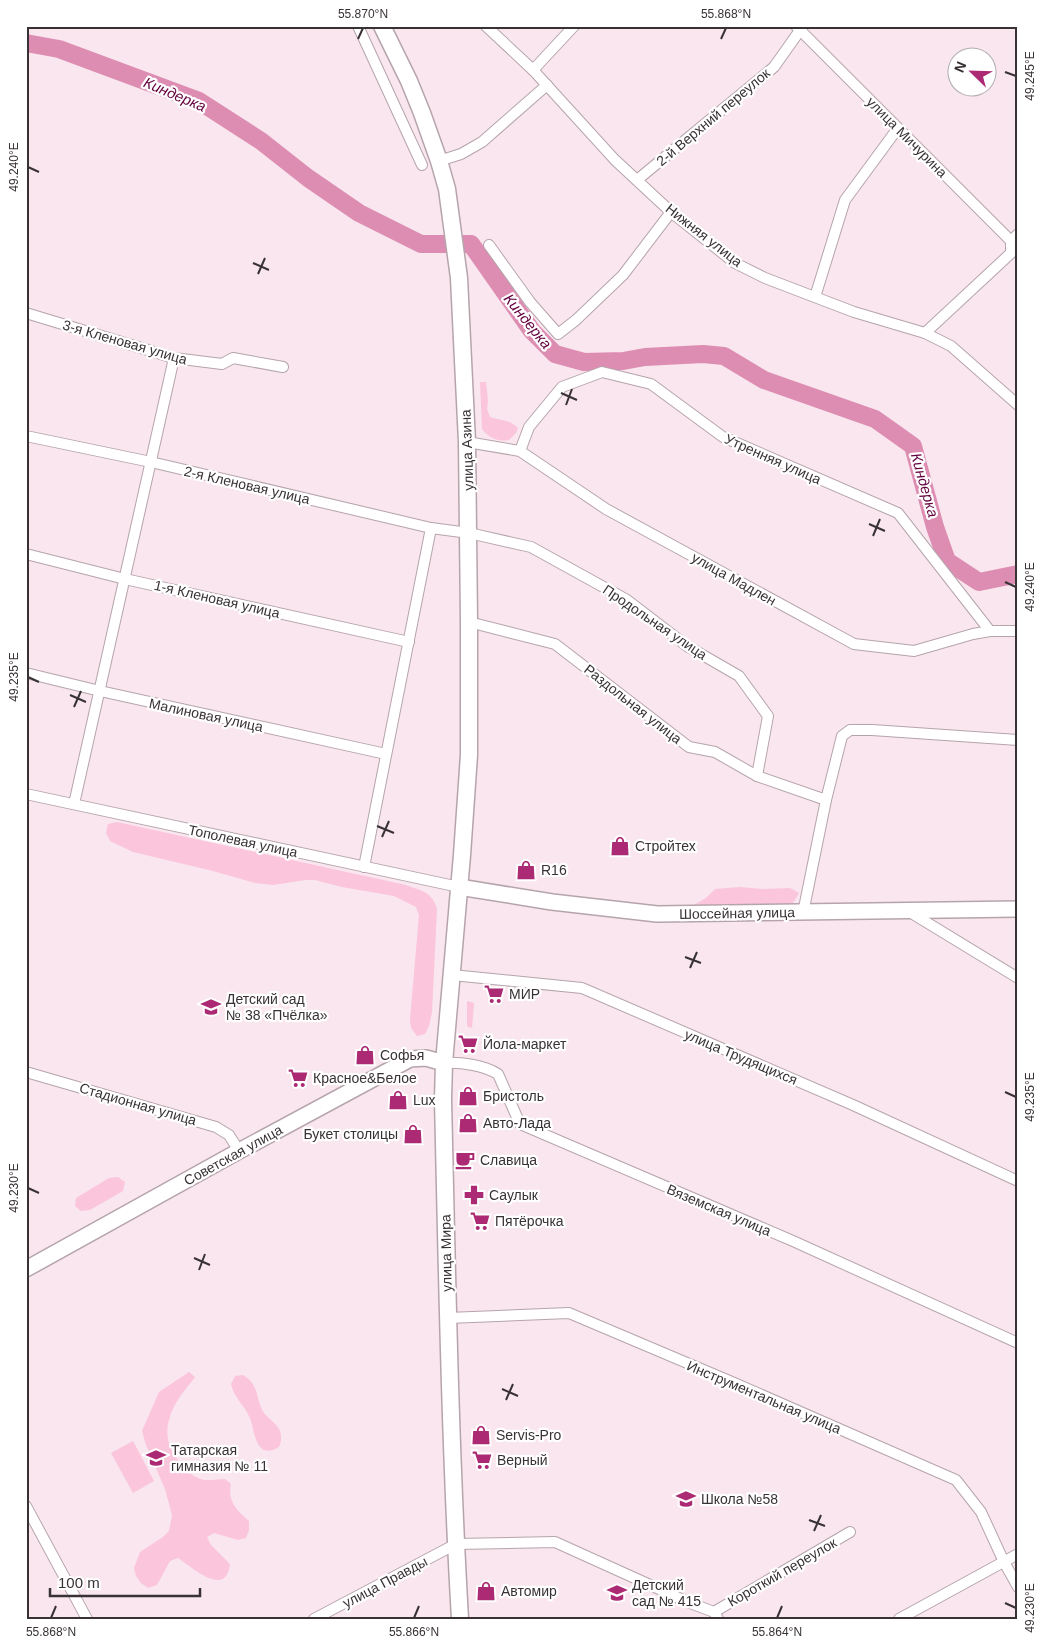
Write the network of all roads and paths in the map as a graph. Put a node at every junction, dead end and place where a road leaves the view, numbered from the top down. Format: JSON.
{"nodes":[{"id":1,"x":358,"y":26,"type":"edge"},
{"id":2,"x":382,"y":26,"type":"edge"},
{"id":3,"x":486,"y":26,"type":"edge"},
{"id":4,"x":574,"y":26,"type":"edge"},
{"id":5,"x":800,"y":27,"type":"edge"},
{"id":6,"x":533,"y":70,"type":"junction"},
{"id":7,"x":547,"y":85,"type":"junction"},
{"id":8,"x":898,"y":128,"type":"junction"},
{"id":9,"x":439,"y":161,"type":"junction"},
{"id":10,"x":422,"y":165,"type":"dead end"},
{"id":11,"x":637,"y":180,"type":"junction"},
{"id":12,"x":672,"y":212,"type":"junction"},
{"id":13,"x":1015,"y":241,"type":"edge"},
{"id":14,"x":489,"y":245,"type":"dead end"},
{"id":15,"x":815,"y":297,"type":"junction"},
{"id":16,"x":26,"y":313,"type":"edge"},
{"id":17,"x":925,"y":333,"type":"junction"},
{"id":18,"x":174,"y":358,"type":"junction"},
{"id":19,"x":283,"y":367,"type":"dead end"},
{"id":20,"x":1018,"y":405,"type":"edge"},
{"id":21,"x":26,"y":436,"type":"edge"},
{"id":22,"x":467,"y":442,"type":"junction"},
{"id":23,"x":520,"y":451,"type":"junction"},
{"id":24,"x":150,"y":462,"type":"junction"},
{"id":25,"x":431,"y":528,"type":"junction"},
{"id":26,"x":469,"y":533,"type":"junction"},
{"id":27,"x":26,"y":554,"type":"edge"},
{"id":28,"x":125,"y":579,"type":"junction"},
{"id":29,"x":470,"y":622,"type":"junction"},
{"id":30,"x":990,"y":630,"type":"junction"},
{"id":31,"x":1018,"y":631,"type":"edge"},
{"id":32,"x":409,"y":642,"type":"junction"},
{"id":33,"x":26,"y":673,"type":"edge"},
{"id":34,"x":100,"y":691,"type":"junction"},
{"id":35,"x":1018,"y":740,"type":"edge"},
{"id":36,"x":386,"y":754,"type":"junction"},
{"id":37,"x":757,"y":776,"type":"junction"},
{"id":38,"x":26,"y":794,"type":"edge"},
{"id":39,"x":826,"y":800,"type":"junction"},
{"id":40,"x":74,"y":804,"type":"junction"},
{"id":41,"x":364,"y":867,"type":"junction"},
{"id":42,"x":459,"y":887,"type":"junction"},
{"id":43,"x":1018,"y":909,"type":"edge"},
{"id":44,"x":908,"y":911,"type":"junction"},
{"id":45,"x":803,"y":912,"type":"junction"},
{"id":46,"x":452,"y":975,"type":"junction"},
{"id":47,"x":1018,"y":978,"type":"edge"},
{"id":48,"x":444,"y":1063,"type":"junction"},
{"id":49,"x":26,"y":1072,"type":"edge"},
{"id":50,"x":239,"y":1151,"type":"junction"},
{"id":51,"x":1018,"y":1181,"type":"edge"},
{"id":52,"x":26,"y":1269,"type":"edge"},
{"id":53,"x":448,"y":1318,"type":"junction"},
{"id":54,"x":1018,"y":1343,"type":"edge"},
{"id":55,"x":26,"y":1506,"type":"edge"},
{"id":56,"x":850,"y":1532,"type":"dead end"},
{"id":57,"x":456,"y":1544,"type":"junction"},
{"id":58,"x":1018,"y":1554,"type":"edge"},
{"id":59,"x":1004,"y":1562,"type":"junction"},
{"id":60,"x":1018,"y":1587,"type":"edge"},
{"id":61,"x":716,"y":1615,"type":"edge"},
{"id":62,"x":87,"y":1619,"type":"edge"},
{"id":63,"x":314,"y":1619,"type":"edge"},
{"id":64,"x":460,"y":1619,"type":"edge"},
{"id":65,"x":899,"y":1619,"type":"edge"}],
"edges":[{"from":1,"to":10,"type":"street"},
{"from":2,"to":9,"type":"main road","name":"улица Азина"},
{"from":3,"to":6,"type":"street","name":"Нижняя улица"},
{"from":4,"to":6,"type":"street"},
{"from":5,"to":8,"type":"street","name":"улица Мичурина"},
{"from":5,"to":11,"type":"street","name":"2-й Верхний переулок"},
{"from":6,"to":7,"type":"street","name":"Нижняя улица"},
{"from":7,"to":9,"type":"street"},
{"from":7,"to":11,"type":"street","name":"Нижняя улица"},
{"from":8,"to":13,"type":"street","name":"улица Мичурина"},
{"from":8,"to":15,"type":"street"},
{"from":9,"to":22,"type":"main road","name":"улица Азина"},
{"from":11,"to":12,"type":"street","name":"Нижняя улица"},
{"from":12,"to":14,"type":"street"},
{"from":12,"to":15,"type":"street","name":"Нижняя улица"},
{"from":13,"to":17,"type":"street"},
{"from":15,"to":17,"type":"street","name":"Нижняя улица"},
{"from":16,"to":18,"type":"street","name":"3-я Кленовая улица"},
{"from":17,"to":20,"type":"street","name":"Нижняя улица"},
{"from":18,"to":19,"type":"street","name":"3-я Кленовая улица"},
{"from":18,"to":24,"type":"street"},
{"from":21,"to":24,"type":"street","name":"2-я Кленовая улица"},
{"from":22,"to":23,"type":"street","name":"улица Мадлен"},
{"from":22,"to":26,"type":"main road","name":"улица Азина"},
{"from":23,"to":30,"type":"street","name":"улица Мадлен"},
{"from":23,"to":30,"type":"street","name":"Утренняя улица"},
{"from":24,"to":25,"type":"street","name":"2-я Кленовая улица"},
{"from":24,"to":28,"type":"street"},
{"from":25,"to":26,"type":"street","name":"2-я Кленовая улица"},
{"from":25,"to":32,"type":"street"},
{"from":26,"to":29,"type":"main road","name":"улица Азина"},
{"from":26,"to":37,"type":"street","name":"Продольная улица"},
{"from":27,"to":28,"type":"street","name":"1-я Кленовая улица"},
{"from":28,"to":32,"type":"street","name":"1-я Кленовая улица"},
{"from":28,"to":34,"type":"street"},
{"from":29,"to":37,"type":"street","name":"Раздольная улица"},
{"from":29,"to":42,"type":"main road","name":"улица Азина"},
{"from":30,"to":31,"type":"street","name":"улица Мадлен"},
{"from":32,"to":36,"type":"street"},
{"from":33,"to":34,"type":"street","name":"Малиновая улица"},
{"from":34,"to":36,"type":"street","name":"Малиновая улица"},
{"from":34,"to":40,"type":"street"},
{"from":35,"to":39,"type":"street"},
{"from":36,"to":41,"type":"street"},
{"from":37,"to":39,"type":"street","name":"Раздольная улица"},
{"from":38,"to":40,"type":"street","name":"Тополевая улица"},
{"from":39,"to":45,"type":"street"},
{"from":40,"to":41,"type":"street","name":"Тополевая улица"},
{"from":41,"to":42,"type":"street","name":"Тополевая улица"},
{"from":42,"to":45,"type":"street","name":"Шоссейная улица"},
{"from":42,"to":46,"type":"main road","name":"улица Мира"},
{"from":43,"to":44,"type":"street","name":"Шоссейная улица"},
{"from":44,"to":45,"type":"street","name":"Шоссейная улица"},
{"from":44,"to":47,"type":"street"},
{"from":46,"to":48,"type":"main road","name":"улица Мира"},
{"from":46,"to":51,"type":"street","name":"улица Трудящихся"},
{"from":48,"to":50,"type":"street","name":"Советская улица"},
{"from":48,"to":53,"type":"main road","name":"улица Мира"},
{"from":48,"to":54,"type":"street","name":"Вяземская улица"},
{"from":49,"to":50,"type":"street","name":"Стадионная улица"},
{"from":50,"to":52,"type":"street","name":"Советская улица"},
{"from":53,"to":57,"type":"main road","name":"улица Мира"},
{"from":53,"to":59,"type":"street","name":"Инструментальная улица"},
{"from":55,"to":62,"type":"street"},
{"from":56,"to":61,"type":"street","name":"Короткий переулок"},
{"from":57,"to":61,"type":"street"},
{"from":57,"to":63,"type":"street","name":"улица Правды"},
{"from":57,"to":64,"type":"main road","name":"улица Мира"},
{"from":58,"to":59,"type":"street"},
{"from":59,"to":60,"type":"street","name":"Инструментальная улица"},
{"from":59,"to":65,"type":"street"}]}
